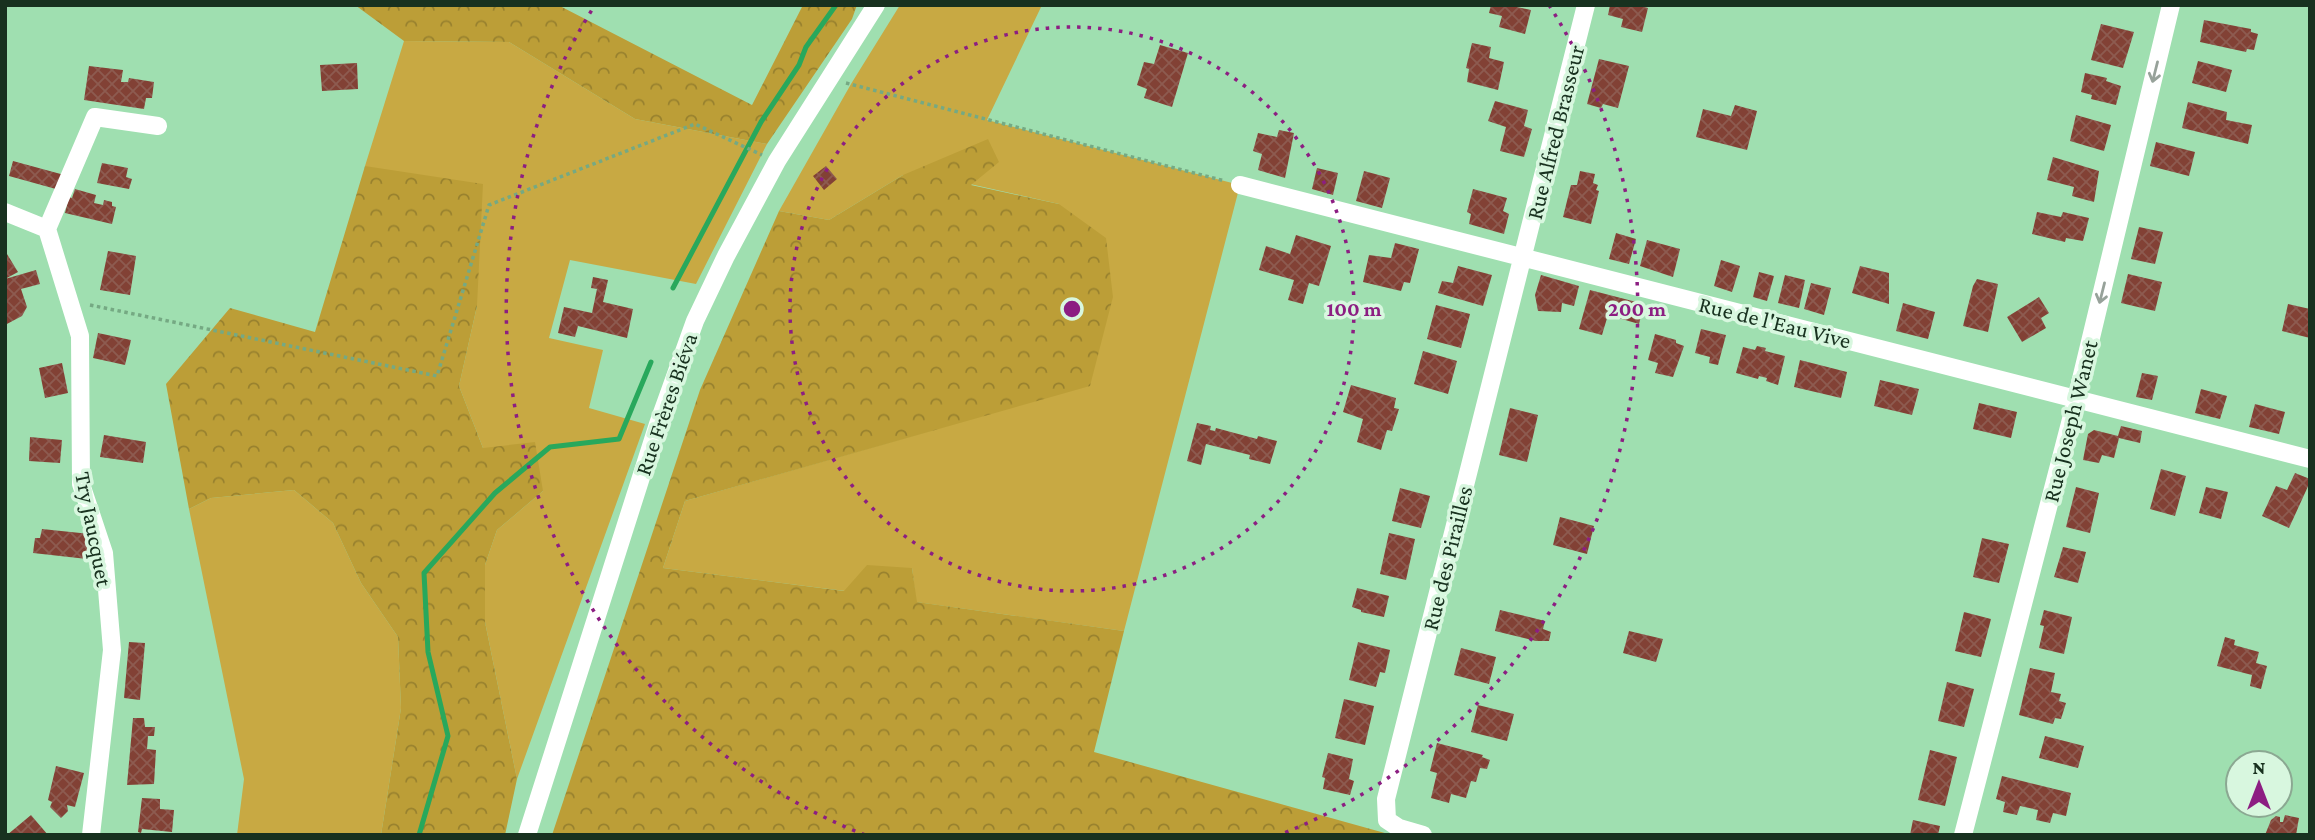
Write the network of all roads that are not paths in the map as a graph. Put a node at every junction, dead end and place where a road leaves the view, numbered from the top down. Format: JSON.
{"nodes":[{"id":1,"x":876,"y":5,"type":"edge"},
{"id":2,"x":1586,"y":5,"type":"edge"},
{"id":3,"x":2171,"y":5,"type":"edge"},
{"id":4,"x":158,"y":126,"type":"dead end"},
{"id":5,"x":1240,"y":185,"type":"road end"},
{"id":6,"x":5,"y":212,"type":"edge"},
{"id":7,"x":47,"y":229,"type":"junction"},
{"id":8,"x":1523,"y":258,"type":"junction"},
{"id":9,"x":2076,"y":400,"type":"junction"},
{"id":10,"x":2310,"y":460,"type":"edge"},
{"id":11,"x":91,"y":835,"type":"edge"},
{"id":12,"x":527,"y":835,"type":"edge"},
{"id":13,"x":1423,"y":835,"type":"edge"},
{"id":14,"x":1963,"y":835,"type":"edge"}],
"edges":[{"from":1,"to":12,"type":"street","name":"Rue Frères Biéva"},
{"from":2,"to":8,"type":"street","name":"Rue Alfred Brasseur"},
{"from":3,"to":9,"type":"street","name":"Rue Joseph Wanet","one_way":true},
{"from":4,"to":7,"type":"street"},
{"from":5,"to":8,"type":"street","name":"Rue de l'Eau Vive"},
{"from":6,"to":7,"type":"street"},
{"from":7,"to":11,"type":"street","name":"Try Jaucquet"},
{"from":8,"to":9,"type":"street","name":"Rue de l'Eau Vive"},
{"from":8,"to":13,"type":"street","name":"Rue des Pirailles"},
{"from":9,"to":10,"type":"street","name":"Rue de l'Eau Vive"},
{"from":9,"to":14,"type":"street","name":"Rue Joseph Wanet"}]}
